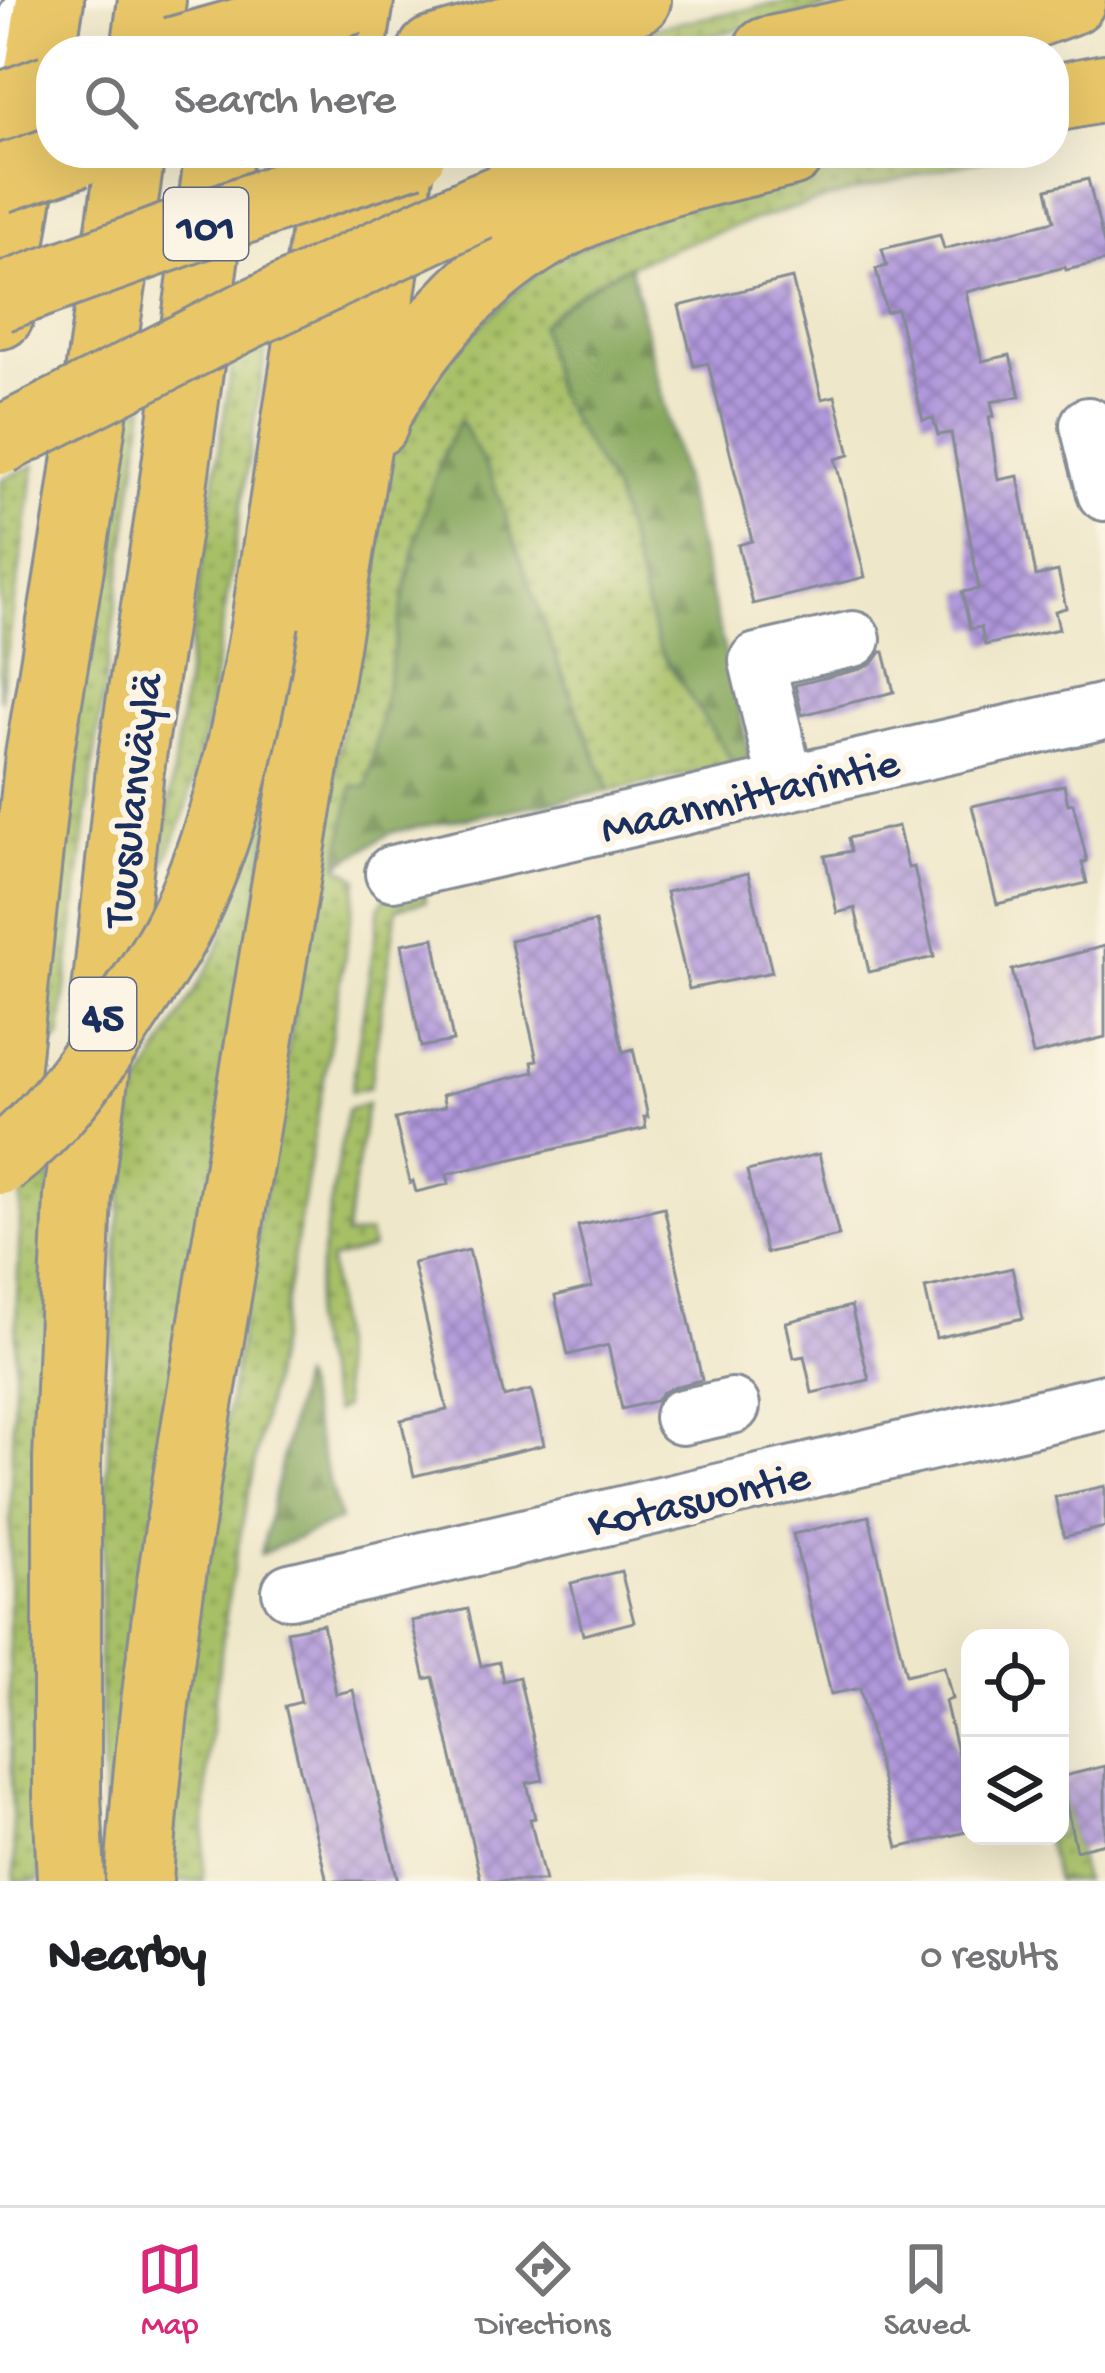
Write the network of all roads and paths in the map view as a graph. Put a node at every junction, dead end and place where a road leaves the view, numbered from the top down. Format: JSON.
{"nodes":[{"id":1,"x":35,"y":0,"type":"edge"},
{"id":2,"x":50,"y":0,"type":"edge"},
{"id":3,"x":152,"y":0,"type":"edge"},
{"id":4,"x":240,"y":0,"type":"edge"},
{"id":5,"x":357,"y":0,"type":"edge"},
{"id":6,"x":424,"y":0,"type":"edge"},
{"id":7,"x":637,"y":0,"type":"edge"},
{"id":8,"x":1000,"y":0,"type":"edge"},
{"id":9,"x":1072,"y":0,"type":"edge"},
{"id":10,"x":44,"y":36,"type":"edge"},
{"id":11,"x":147,"y":36,"type":"edge"},
{"id":12,"x":226,"y":36,"type":"edge"},
{"id":13,"x":235,"y":36,"type":"edge"},
{"id":14,"x":353,"y":36,"type":"edge"},
{"id":15,"x":418,"y":36,"type":"edge"},
{"id":16,"x":485,"y":36,"type":"edge"},
{"id":17,"x":836,"y":36,"type":"edge"},
{"id":18,"x":973,"y":36,"type":"edge"},
{"id":19,"x":0,"y":69,"type":"edge"},
{"id":20,"x":36,"y":88,"type":"edge"},
{"id":21,"x":1105,"y":88,"type":"edge"},
{"id":22,"x":36,"y":93,"type":"edge"},
{"id":23,"x":1069,"y":95,"type":"edge"},
{"id":24,"x":0,"y":106,"type":"edge"},
{"id":25,"x":36,"y":166,"type":"edge"},
{"id":26,"x":128,"y":168,"type":"edge"},
{"id":27,"x":217,"y":168,"type":"edge"},
{"id":28,"x":335,"y":168,"type":"edge"},
{"id":29,"x":367,"y":168,"type":"edge"},
{"id":30,"x":400,"y":168,"type":"edge"},
{"id":31,"x":575,"y":168,"type":"edge"},
{"id":32,"x":730,"y":168,"type":"edge"},
{"id":33,"x":0,"y":178,"type":"edge"},
{"id":34,"x":0,"y":298,"type":"edge"},
{"id":35,"x":0,"y":315,"type":"edge"},
{"id":36,"x":1088,"y":425,"type":"dead end"},
{"id":37,"x":0,"y":441,"type":"edge"},
{"id":38,"x":1105,"y":493,"type":"edge"},
{"id":39,"x":853,"y":639,"type":"dead end"},
{"id":40,"x":327,"y":643,"type":"junction"},
{"id":41,"x":1105,"y":711,"type":"edge"},
{"id":42,"x":786,"y":784,"type":"junction"},
{"id":43,"x":394,"y":873,"type":"dead end"},
{"id":44,"x":0,"y":1120,"type":"edge"},
{"id":45,"x":0,"y":1161,"type":"edge"},
{"id":46,"x":1105,"y":1402,"type":"edge"},
{"id":47,"x":290,"y":1591,"type":"dead end"},
{"id":48,"x":71,"y":1881,"type":"edge"},
{"id":49,"x":139,"y":1881,"type":"edge"}],
"edges":[{"from":1,"to":19,"type":"street"},
{"from":2,"to":10,"type":"highway"},
{"from":3,"to":11,"type":"highway"},
{"from":4,"to":13,"type":"highway"},
{"from":5,"to":12,"type":"highway","bridge":true},
{"from":5,"to":14,"type":"highway"},
{"from":6,"to":15,"type":"highway"},
{"from":7,"to":16,"type":"highway"},
{"from":8,"to":17,"type":"highway"},
{"from":9,"to":18,"type":"highway"},
{"from":20,"to":35,"type":"highway"},
{"from":21,"to":23,"type":"highway"},
{"from":22,"to":24,"type":"highway","bridge":true},
{"from":25,"to":33,"type":"highway","bridge":true},
{"from":26,"to":44,"type":"highway","name":"Tuusulanväylä","number":"45"},
{"from":27,"to":48,"type":"highway","name":"Tuusulanväylä","number":"45"},
{"from":28,"to":45,"type":"highway","bridge":true},
{"from":29,"to":34,"type":"highway","number":"101","bridge":true},
{"from":30,"to":40,"type":"highway"},
{"from":31,"to":37,"type":"highway","bridge":true},
{"from":32,"to":40,"type":"highway"},
{"from":36,"to":38,"type":"street"},
{"from":39,"to":42,"type":"street"},
{"from":40,"to":49,"type":"highway"},
{"from":41,"to":42,"type":"street","name":"Maanmittarintie"},
{"from":42,"to":43,"type":"street","name":"Maanmittarintie"},
{"from":46,"to":47,"type":"street","name":"Kotasuontie"}]}
